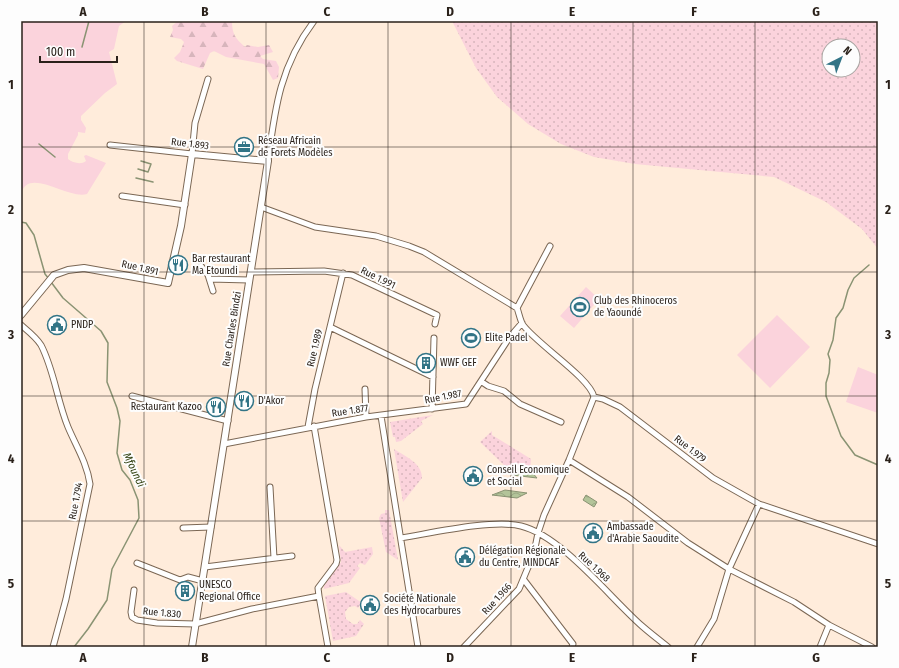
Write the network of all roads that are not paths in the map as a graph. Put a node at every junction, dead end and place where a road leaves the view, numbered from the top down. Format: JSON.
{"nodes":[{"id":1,"x":314,"y":21,"type":"edge"},
{"id":2,"x":208,"y":79,"type":"dead end"},
{"id":3,"x":110,"y":145,"type":"dead end"},
{"id":4,"x":192,"y":154,"type":"junction"},
{"id":5,"x":268,"y":161,"type":"junction"},
{"id":6,"x":122,"y":196,"type":"dead end"},
{"id":7,"x":185,"y":205,"type":"junction"},
{"id":8,"x":261,"y":207,"type":"junction"},
{"id":9,"x":550,"y":246,"type":"dead end"},
{"id":10,"x":201,"y":266,"type":"dead end"},
{"id":11,"x":251,"y":272,"type":"junction"},
{"id":12,"x":343,"y":273,"type":"junction"},
{"id":13,"x":210,"y":279,"type":"junction"},
{"id":14,"x":249,"y":280,"type":"junction"},
{"id":15,"x":213,"y":291,"type":"dead end"},
{"id":16,"x":517,"y":308,"type":"junction"},
{"id":17,"x":21,"y":315,"type":"edge"},
{"id":18,"x":522,"y":323,"type":"junction"},
{"id":19,"x":435,"y":324,"type":"dead end"},
{"id":20,"x":21,"y":325,"type":"edge"},
{"id":21,"x":330,"y":326,"type":"junction"},
{"id":22,"x":434,"y":338,"type":"dead end"},
{"id":23,"x":433,"y":377,"type":"junction"},
{"id":24,"x":482,"y":382,"type":"junction"},
{"id":25,"x":365,"y":389,"type":"dead end"},
{"id":26,"x":132,"y":396,"type":"dead end"},
{"id":27,"x":594,"y":397,"type":"junction"},
{"id":28,"x":432,"y":409,"type":"junction"},
{"id":29,"x":381,"y":416,"type":"junction"},
{"id":30,"x":366,"y":417,"type":"junction"},
{"id":31,"x":228,"y":421,"type":"junction"},
{"id":32,"x":561,"y":422,"type":"dead end"},
{"id":33,"x":311,"y":427,"type":"junction"},
{"id":34,"x":224,"y":444,"type":"junction"},
{"id":35,"x":569,"y":460,"type":"junction"},
{"id":36,"x":270,"y":487,"type":"dead end"},
{"id":37,"x":759,"y":504,"type":"junction"},
{"id":38,"x":211,"y":527,"type":"junction"},
{"id":39,"x":183,"y":528,"type":"dead end"},
{"id":40,"x":538,"y":533,"type":"junction"},
{"id":41,"x":401,"y":538,"type":"junction"},
{"id":42,"x":878,"y":544,"type":"edge"},
{"id":43,"x":292,"y":556,"type":"dead end"},
{"id":44,"x":274,"y":558,"type":"junction"},
{"id":45,"x":137,"y":563,"type":"dead end"},
{"id":46,"x":205,"y":567,"type":"junction"},
{"id":47,"x":729,"y":570,"type":"junction"},
{"id":48,"x":524,"y":580,"type":"junction"},
{"id":49,"x":203,"y":581,"type":"junction"},
{"id":50,"x":134,"y":590,"type":"dead end"},
{"id":51,"x":319,"y":596,"type":"junction"},
{"id":52,"x":195,"y":624,"type":"junction"},
{"id":53,"x":829,"y":625,"type":"junction"},
{"id":54,"x":53,"y":647,"type":"edge"},
{"id":55,"x":192,"y":647,"type":"edge"},
{"id":56,"x":328,"y":647,"type":"edge"},
{"id":57,"x":418,"y":647,"type":"edge"},
{"id":58,"x":464,"y":647,"type":"edge"},
{"id":59,"x":572,"y":647,"type":"edge"},
{"id":60,"x":668,"y":647,"type":"edge"},
{"id":61,"x":697,"y":647,"type":"edge"},
{"id":62,"x":820,"y":647,"type":"edge"},
{"id":63,"x":872,"y":647,"type":"edge"}],
"edges":[{"from":1,"to":5,"type":"street","name":"Rue Charles Bindzi"},
{"from":2,"to":4,"type":"street"},
{"from":3,"to":4,"type":"street","name":"Rue 1.893"},
{"from":4,"to":5,"type":"street","name":"Rue 1.893"},
{"from":4,"to":7,"type":"street","name":"Rue 1.891"},
{"from":5,"to":8,"type":"street","name":"Rue Charles Bindzi"},
{"from":6,"to":7,"type":"street"},
{"from":7,"to":17,"type":"street","name":"Rue 1.891"},
{"from":8,"to":11,"type":"street","name":"Rue Charles Bindzi"},
{"from":8,"to":16,"type":"street"},
{"from":9,"to":16,"type":"street"},
{"from":10,"to":13,"type":"street"},
{"from":11,"to":12,"type":"street","name":"Rue 1.991"},
{"from":11,"to":14,"type":"street","name":"Rue Charles Bindzi"},
{"from":12,"to":19,"type":"street","name":"Rue 1.991"},
{"from":12,"to":21,"type":"street","name":"Rue 1.989"},
{"from":13,"to":14,"type":"street"},
{"from":13,"to":15,"type":"street"},
{"from":14,"to":31,"type":"street","name":"Rue Charles Bindzi"},
{"from":16,"to":18,"type":"street"},
{"from":18,"to":24,"type":"street","name":"Rue 1.987"},
{"from":18,"to":27,"type":"street"},
{"from":20,"to":54,"type":"street","name":"Rue 1.794"},
{"from":21,"to":23,"type":"street"},
{"from":21,"to":33,"type":"street","name":"Rue 1.989"},
{"from":22,"to":23,"type":"street"},
{"from":23,"to":28,"type":"street"},
{"from":24,"to":28,"type":"street","name":"Rue 1.987"},
{"from":24,"to":32,"type":"street"},
{"from":25,"to":30,"type":"street"},
{"from":26,"to":31,"type":"street"},
{"from":27,"to":35,"type":"street","name":"Rue 1.966"},
{"from":27,"to":37,"type":"street","name":"Rue 1.979"},
{"from":28,"to":29,"type":"street","name":"Rue 1.987"},
{"from":29,"to":30,"type":"street","name":"Rue 1.877"},
{"from":29,"to":41,"type":"street","name":"Rue 1.877"},
{"from":30,"to":33,"type":"street","name":"Rue 1.877"},
{"from":31,"to":34,"type":"street","name":"Rue Charles Bindzi"},
{"from":33,"to":34,"type":"street"},
{"from":33,"to":51,"type":"street"},
{"from":34,"to":38,"type":"street","name":"Rue Charles Bindzi"},
{"from":35,"to":40,"type":"street","name":"Rue 1.966"},
{"from":35,"to":47,"type":"street"},
{"from":36,"to":44,"type":"street"},
{"from":37,"to":42,"type":"street","name":"Rue 1.979"},
{"from":37,"to":47,"type":"street"},
{"from":38,"to":39,"type":"street"},
{"from":38,"to":46,"type":"street","name":"Rue Charles Bindzi"},
{"from":40,"to":41,"type":"street","name":"Rue 1.968"},
{"from":40,"to":48,"type":"street","name":"Rue 1.966"},
{"from":40,"to":60,"type":"street","name":"Rue 1.968"},
{"from":41,"to":57,"type":"street","name":"Rue 1.877"},
{"from":43,"to":44,"type":"street"},
{"from":44,"to":46,"type":"street"},
{"from":45,"to":49,"type":"street"},
{"from":46,"to":49,"type":"street","name":"Rue Charles Bindzi"},
{"from":47,"to":53,"type":"street"},
{"from":47,"to":61,"type":"street"},
{"from":48,"to":58,"type":"street","name":"Rue 1.966"},
{"from":48,"to":59,"type":"street"},
{"from":49,"to":52,"type":"street","name":"Rue Charles Bindzi"},
{"from":50,"to":52,"type":"street","name":"Rue 1.830"},
{"from":51,"to":52,"type":"street"},
{"from":51,"to":56,"type":"street"},
{"from":52,"to":55,"type":"street","name":"Rue Charles Bindzi"},
{"from":53,"to":62,"type":"street"},
{"from":53,"to":63,"type":"street"}]}
